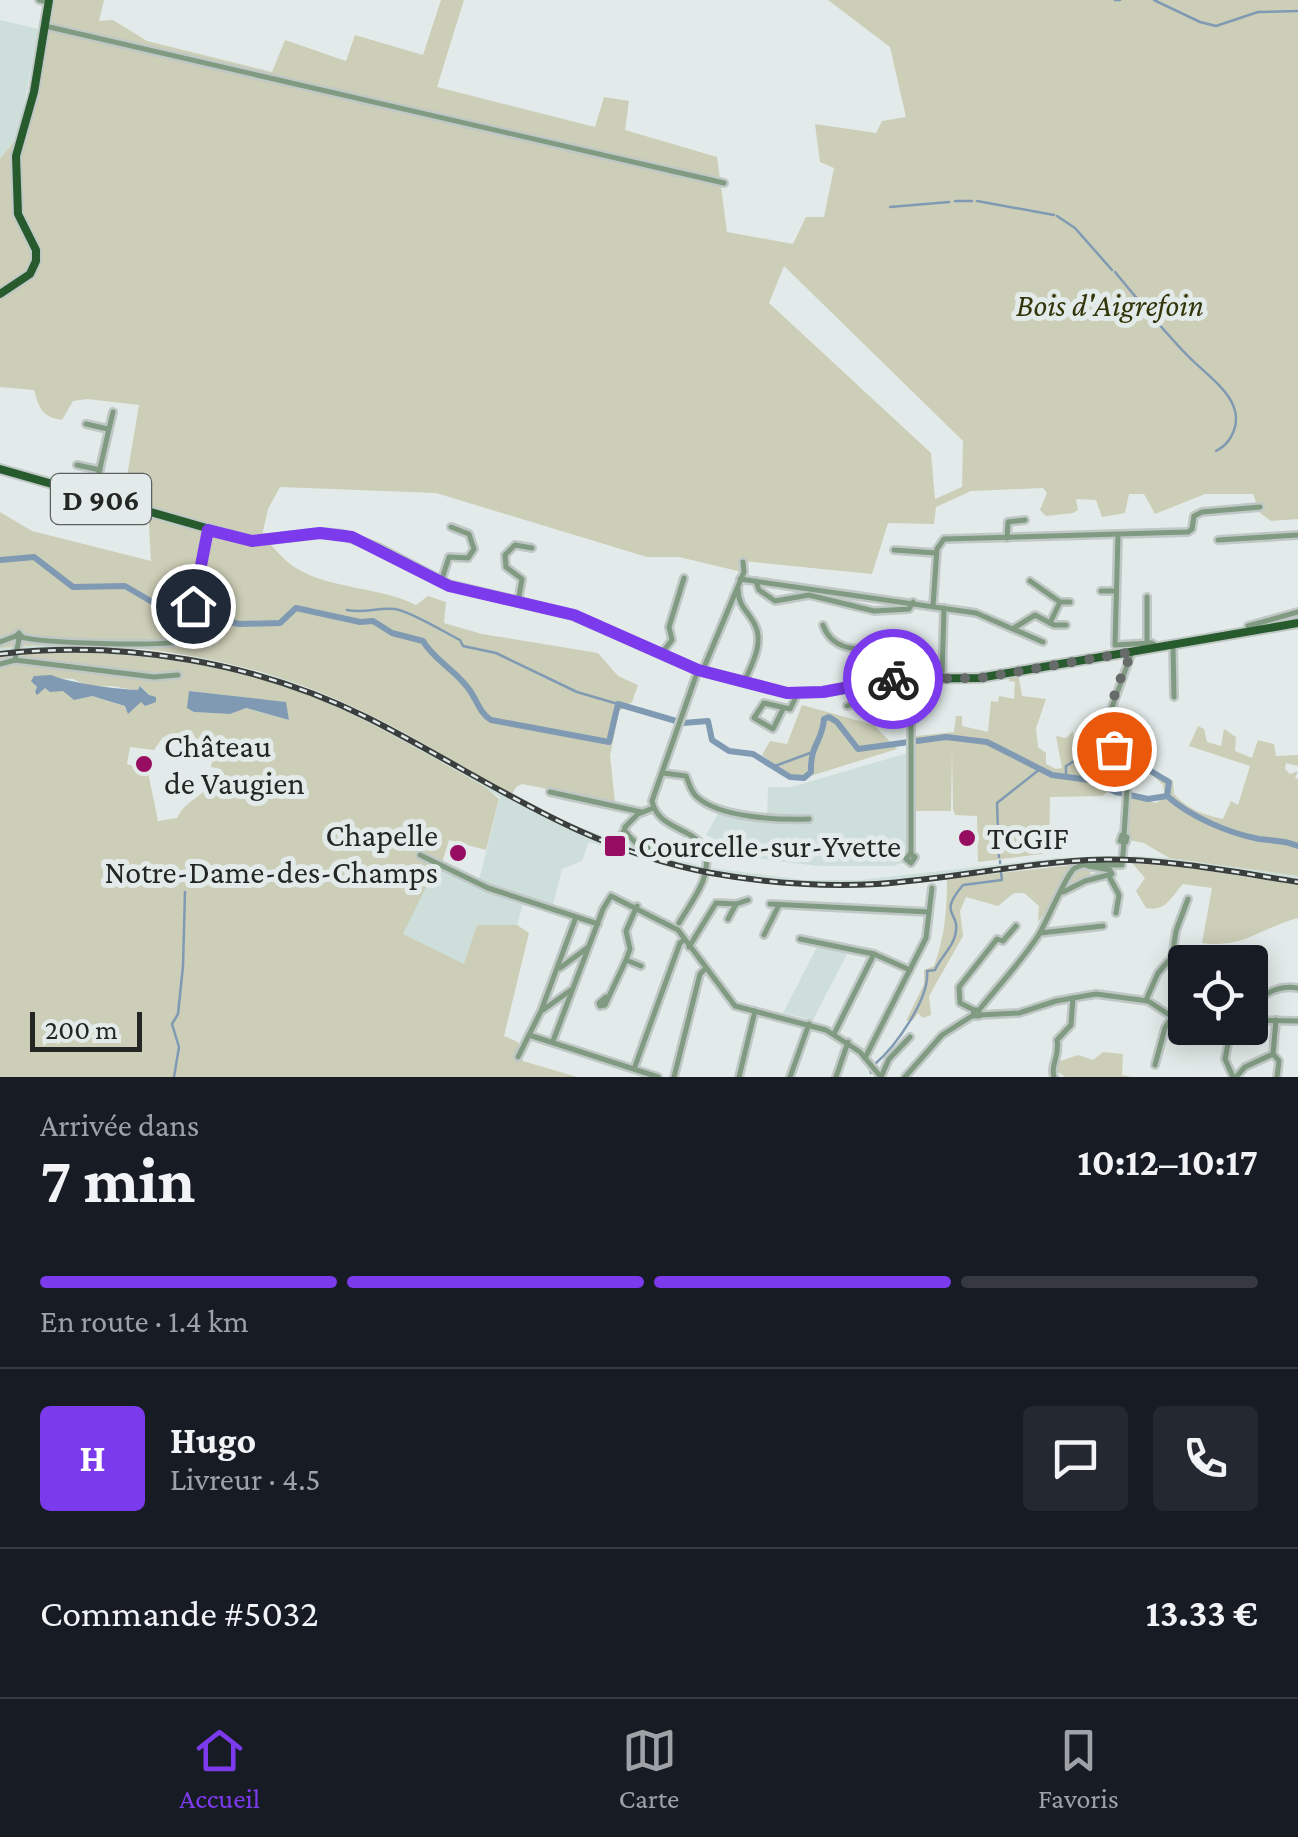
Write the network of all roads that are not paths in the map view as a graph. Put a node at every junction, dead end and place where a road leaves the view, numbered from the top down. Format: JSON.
{"nodes":[{"id":1,"x":44,"y":0,"type":"edge"},
{"id":2,"x":44,"y":26,"type":"junction"},
{"id":3,"x":724,"y":183,"type":"dead end"},
{"id":4,"x":0,"y":294,"type":"edge"},
{"id":5,"x":112,"y":412,"type":"dead end"},
{"id":6,"x":86,"y":424,"type":"dead end"},
{"id":7,"x":108,"y":429,"type":"junction"},
{"id":8,"x":77,"y":465,"type":"dead end"},
{"id":9,"x":0,"y":468,"type":"edge"},
{"id":10,"x":100,"y":470,"type":"junction"},
{"id":11,"x":94,"y":497,"type":"junction"},
{"id":12,"x":1260,"y":507,"type":"dead end"},
{"id":13,"x":1025,"y":520,"type":"dead end"},
{"id":14,"x":451,"y":527,"type":"dead end"},
{"id":15,"x":208,"y":530,"type":"junction"},
{"id":16,"x":1118,"y":535,"type":"junction"},
{"id":17,"x":1298,"y":536,"type":"edge"},
{"id":18,"x":1007,"y":538,"type":"junction"},
{"id":19,"x":1218,"y":540,"type":"dead end"},
{"id":20,"x":532,"y":548,"type":"dead end"},
{"id":21,"x":894,"y":550,"type":"dead end"},
{"id":22,"x":936,"y":553,"type":"junction"},
{"id":23,"x":743,"y":562,"type":"dead end"},
{"id":24,"x":684,"y":578,"type":"dead end"},
{"id":25,"x":741,"y":580,"type":"junction"},
{"id":26,"x":756,"y":581,"type":"junction"},
{"id":27,"x":441,"y":582,"type":"junction"},
{"id":28,"x":1030,"y":582,"type":"dead end"},
{"id":29,"x":1101,"y":591,"type":"dead end"},
{"id":30,"x":1116,"y":591,"type":"junction"},
{"id":31,"x":1148,"y":597,"type":"dead end"},
{"id":32,"x":518,"y":602,"type":"junction"},
{"id":33,"x":913,"y":602,"type":"junction"},
{"id":34,"x":1060,"y":602,"type":"junction"},
{"id":35,"x":1070,"y":602,"type":"dead end"},
{"id":36,"x":933,"y":606,"type":"junction"},
{"id":37,"x":944,"y":608,"type":"junction"},
{"id":38,"x":1298,"y":612,"type":"edge"},
{"id":39,"x":1050,"y":623,"type":"junction"},
{"id":40,"x":823,"y":624,"type":"dead end"},
{"id":41,"x":1298,"y":624,"type":"edge"},
{"id":42,"x":1066,"y":625,"type":"dead end"},
{"id":43,"x":1014,"y":628,"type":"junction"},
{"id":44,"x":1252,"y":629,"type":"junction"},
{"id":45,"x":19,"y":637,"type":"junction"},
{"id":46,"x":0,"y":642,"type":"edge"},
{"id":47,"x":1043,"y":642,"type":"dead end"},
{"id":48,"x":1147,"y":643,"type":"junction"},
{"id":49,"x":1173,"y":645,"type":"junction"},
{"id":50,"x":1159,"y":648,"type":"junction"},
{"id":51,"x":1132,"y":652,"type":"junction"},
{"id":52,"x":661,"y":654,"type":"junction"},
{"id":53,"x":16,"y":660,"type":"junction"},
{"id":54,"x":0,"y":664,"type":"edge"},
{"id":55,"x":864,"y":670,"type":"dead end"},
{"id":56,"x":700,"y":671,"type":"junction"},
{"id":57,"x":178,"y":675,"type":"dead end"},
{"id":58,"x":745,"y":680,"type":"junction"},
{"id":59,"x":911,"y":680,"type":"junction"},
{"id":60,"x":942,"y":680,"type":"junction"},
{"id":61,"x":798,"y":693,"type":"junction"},
{"id":62,"x":1174,"y":697,"type":"dead end"},
{"id":63,"x":847,"y":706,"type":"dead end"},
{"id":64,"x":783,"y":709,"type":"junction"},
{"id":65,"x":911,"y":709,"type":"junction"},
{"id":66,"x":902,"y":710,"type":"junction"},
{"id":67,"x":911,"y":720,"type":"junction"},
{"id":68,"x":663,"y":773,"type":"junction"},
{"id":69,"x":550,"y":792,"type":"dead end"},
{"id":70,"x":654,"y":808,"type":"junction"},
{"id":71,"x":641,"y":812,"type":"junction"},
{"id":72,"x":808,"y":819,"type":"dead end"},
{"id":73,"x":911,"y":854,"type":"dead end"},
{"id":74,"x":420,"y":855,"type":"dead end"},
{"id":75,"x":670,"y":855,"type":"dead end"},
{"id":76,"x":1088,"y":866,"type":"junction"},
{"id":77,"x":1110,"y":877,"type":"junction"},
{"id":78,"x":932,"y":888,"type":"dead end"},
{"id":79,"x":1064,"y":892,"type":"junction"},
{"id":80,"x":1188,"y":898,"type":"dead end"},
{"id":81,"x":748,"y":900,"type":"dead end"},
{"id":82,"x":736,"y":904,"type":"junction"},
{"id":83,"x":770,"y":904,"type":"dead end"},
{"id":84,"x":779,"y":904,"type":"junction"},
{"id":85,"x":636,"y":906,"type":"junction"},
{"id":86,"x":929,"y":912,"type":"junction"},
{"id":87,"x":1116,"y":913,"type":"dead end"},
{"id":88,"x":576,"y":917,"type":"junction"},
{"id":89,"x":728,"y":919,"type":"dead end"},
{"id":90,"x":598,"y":924,"type":"junction"},
{"id":91,"x":1016,"y":926,"type":"dead end"},
{"id":92,"x":1103,"y":926,"type":"dead end"},
{"id":93,"x":676,"y":927,"type":"junction"},
{"id":94,"x":1040,"y":933,"type":"junction"},
{"id":95,"x":764,"y":935,"type":"dead end"},
{"id":96,"x":800,"y":939,"type":"dead end"},
{"id":97,"x":687,"y":944,"type":"junction"},
{"id":98,"x":590,"y":945,"type":"junction"},
{"id":99,"x":1175,"y":945,"type":"edge"},
{"id":100,"x":874,"y":954,"type":"junction"},
{"id":101,"x":626,"y":960,"type":"junction"},
{"id":102,"x":1168,"y":962,"type":"edge"},
{"id":103,"x":641,"y":966,"type":"dead end"},
{"id":104,"x":705,"y":968,"type":"junction"},
{"id":105,"x":557,"y":970,"type":"junction"},
{"id":106,"x":910,"y":970,"type":"junction"},
{"id":107,"x":574,"y":988,"type":"junction"},
{"id":108,"x":1298,"y":988,"type":"edge"},
{"id":109,"x":1268,"y":994,"type":"edge"},
{"id":110,"x":606,"y":997,"type":"dead end"},
{"id":111,"x":1073,"y":997,"type":"junction"},
{"id":112,"x":1146,"y":1000,"type":"junction"},
{"id":113,"x":541,"y":1011,"type":"junction"},
{"id":114,"x":754,"y":1012,"type":"junction"},
{"id":115,"x":977,"y":1013,"type":"junction"},
{"id":116,"x":1168,"y":1014,"type":"edge"},
{"id":117,"x":1268,"y":1020,"type":"edge"},
{"id":118,"x":1276,"y":1020,"type":"junction"},
{"id":119,"x":1298,"y":1021,"type":"edge"},
{"id":120,"x":1168,"y":1023,"type":"edge"},
{"id":121,"x":809,"y":1024,"type":"junction"},
{"id":122,"x":834,"y":1034,"type":"junction"},
{"id":123,"x":529,"y":1035,"type":"junction"},
{"id":124,"x":910,"y":1037,"type":"dead end"},
{"id":125,"x":553,"y":1041,"type":"junction"},
{"id":126,"x":848,"y":1042,"type":"junction"},
{"id":127,"x":1227,"y":1045,"type":"edge"},
{"id":128,"x":1272,"y":1054,"type":"junction"},
{"id":129,"x":518,"y":1057,"type":"dead end"},
{"id":130,"x":866,"y":1058,"type":"junction"},
{"id":131,"x":1156,"y":1064,"type":"dead end"},
{"id":132,"x":634,"y":1069,"type":"junction"},
{"id":133,"x":658,"y":1077,"type":"edge"},
{"id":134,"x":674,"y":1077,"type":"edge"},
{"id":135,"x":739,"y":1077,"type":"edge"},
{"id":136,"x":790,"y":1077,"type":"edge"},
{"id":137,"x":836,"y":1077,"type":"edge"},
{"id":138,"x":881,"y":1077,"type":"edge"},
{"id":139,"x":905,"y":1077,"type":"edge"},
{"id":140,"x":1054,"y":1077,"type":"edge"},
{"id":141,"x":1235,"y":1077,"type":"edge"},
{"id":142,"x":1277,"y":1077,"type":"edge"}],
"edges":[{"from":1,"to":2,"type":"main road"},
{"from":2,"to":3,"type":"street"},
{"from":2,"to":4,"type":"main road"},
{"from":5,"to":7,"type":"street"},
{"from":6,"to":7,"type":"street"},
{"from":7,"to":10,"type":"street"},
{"from":8,"to":10,"type":"street"},
{"from":9,"to":11,"type":"main road","number":"D 906"},
{"from":10,"to":11,"type":"street"},
{"from":11,"to":15,"type":"main road","number":"D 906"},
{"from":12,"to":16,"type":"street"},
{"from":13,"to":18,"type":"street"},
{"from":14,"to":27,"type":"street"},
{"from":15,"to":27,"type":"main road","number":"D 906"},
{"from":15,"to":45,"type":"street"},
{"from":16,"to":18,"type":"street"},
{"from":16,"to":30,"type":"street"},
{"from":17,"to":19,"type":"street"},
{"from":18,"to":22,"type":"street"},
{"from":20,"to":32,"type":"street"},
{"from":21,"to":22,"type":"street"},
{"from":22,"to":36,"type":"street"},
{"from":23,"to":25,"type":"street"},
{"from":24,"to":52,"type":"street"},
{"from":25,"to":26,"type":"street"},
{"from":25,"to":56,"type":"street"},
{"from":25,"to":58,"type":"street"},
{"from":26,"to":33,"type":"street"},
{"from":26,"to":33,"type":"street"},
{"from":27,"to":32,"type":"main road","number":"D 906"},
{"from":28,"to":34,"type":"street"},
{"from":29,"to":30,"type":"street"},
{"from":30,"to":48,"type":"street"},
{"from":31,"to":48,"type":"street"},
{"from":32,"to":52,"type":"main road","number":"D 906"},
{"from":33,"to":36,"type":"street"},
{"from":34,"to":35,"type":"street"},
{"from":34,"to":39,"type":"street"},
{"from":36,"to":37,"type":"street"},
{"from":37,"to":43,"type":"street"},
{"from":37,"to":60,"type":"street"},
{"from":38,"to":44,"type":"street"},
{"from":39,"to":42,"type":"street"},
{"from":39,"to":43,"type":"street"},
{"from":40,"to":55,"type":"street"},
{"from":41,"to":44,"type":"main road"},
{"from":43,"to":47,"type":"street"},
{"from":44,"to":49,"type":"main road"},
{"from":45,"to":46,"type":"street"},
{"from":45,"to":53,"type":"street"},
{"from":48,"to":50,"type":"street"},
{"from":49,"to":50,"type":"main road"},
{"from":49,"to":62,"type":"street"},
{"from":50,"to":51,"type":"main road"},
{"from":51,"to":60,"type":"main road"},
{"from":51,"to":76,"type":"street"},
{"from":52,"to":56,"type":"main road","number":"D 906"},
{"from":53,"to":54,"type":"street"},
{"from":53,"to":57,"type":"street"},
{"from":56,"to":58,"type":"main road"},
{"from":56,"to":68,"type":"street"},
{"from":58,"to":61,"type":"main road"},
{"from":59,"to":60,"type":"main road"},
{"from":59,"to":61,"type":"main road"},
{"from":59,"to":65,"type":"street"},
{"from":61,"to":64,"type":"street"},
{"from":63,"to":66,"type":"street"},
{"from":64,"to":64,"type":"street"},
{"from":65,"to":66,"type":"street"},
{"from":65,"to":67,"type":"street"},
{"from":66,"to":67,"type":"street"},
{"from":67,"to":73,"type":"street"},
{"from":68,"to":70,"type":"street"},
{"from":68,"to":72,"type":"street"},
{"from":69,"to":71,"type":"street"},
{"from":70,"to":71,"type":"street"},
{"from":70,"to":93,"type":"street"},
{"from":71,"to":75,"type":"street"},
{"from":74,"to":88,"type":"street"},
{"from":76,"to":77,"type":"street"},
{"from":76,"to":79,"type":"street"},
{"from":77,"to":79,"type":"street"},
{"from":77,"to":87,"type":"street"},
{"from":78,"to":86,"type":"street"},
{"from":79,"to":94,"type":"street"},
{"from":80,"to":99,"type":"street"},
{"from":81,"to":82,"type":"street"},
{"from":82,"to":89,"type":"street"},
{"from":82,"to":97,"type":"street"},
{"from":83,"to":84,"type":"street"},
{"from":84,"to":86,"type":"street"},
{"from":84,"to":95,"type":"street"},
{"from":85,"to":90,"type":"street"},
{"from":85,"to":93,"type":"street"},
{"from":85,"to":101,"type":"street"},
{"from":86,"to":106,"type":"street"},
{"from":88,"to":90,"type":"street"},
{"from":88,"to":105,"type":"street"},
{"from":90,"to":98,"type":"street"},
{"from":91,"to":115,"type":"street"},
{"from":92,"to":94,"type":"street"},
{"from":93,"to":97,"type":"street"},
{"from":94,"to":115,"type":"street"},
{"from":96,"to":100,"type":"street"},
{"from":97,"to":104,"type":"street"},
{"from":97,"to":132,"type":"street"},
{"from":98,"to":105,"type":"street"},
{"from":98,"to":107,"type":"street"},
{"from":100,"to":106,"type":"street"},
{"from":100,"to":122,"type":"street"},
{"from":101,"to":103,"type":"street"},
{"from":101,"to":110,"type":"street"},
{"from":102,"to":112,"type":"street"},
{"from":104,"to":114,"type":"street"},
{"from":104,"to":134,"type":"street"},
{"from":105,"to":113,"type":"street"},
{"from":106,"to":130,"type":"street"},
{"from":107,"to":113,"type":"street"},
{"from":107,"to":125,"type":"street"},
{"from":108,"to":109,"type":"street"},
{"from":111,"to":112,"type":"street"},
{"from":111,"to":115,"type":"street"},
{"from":111,"to":140,"type":"street"},
{"from":112,"to":116,"type":"street"},
{"from":113,"to":123,"type":"street"},
{"from":114,"to":121,"type":"street"},
{"from":114,"to":135,"type":"street"},
{"from":115,"to":139,"type":"street"},
{"from":117,"to":118,"type":"street"},
{"from":118,"to":119,"type":"street"},
{"from":118,"to":128,"type":"street"},
{"from":120,"to":131,"type":"street"},
{"from":121,"to":122,"type":"street"},
{"from":121,"to":136,"type":"street"},
{"from":122,"to":126,"type":"street"},
{"from":123,"to":125,"type":"street"},
{"from":123,"to":129,"type":"street"},
{"from":124,"to":138,"type":"street"},
{"from":125,"to":132,"type":"street"},
{"from":126,"to":130,"type":"street"},
{"from":126,"to":137,"type":"street"},
{"from":127,"to":141,"type":"street"},
{"from":128,"to":141,"type":"street"},
{"from":128,"to":142,"type":"street"},
{"from":130,"to":138,"type":"street"},
{"from":132,"to":133,"type":"street"}]}
